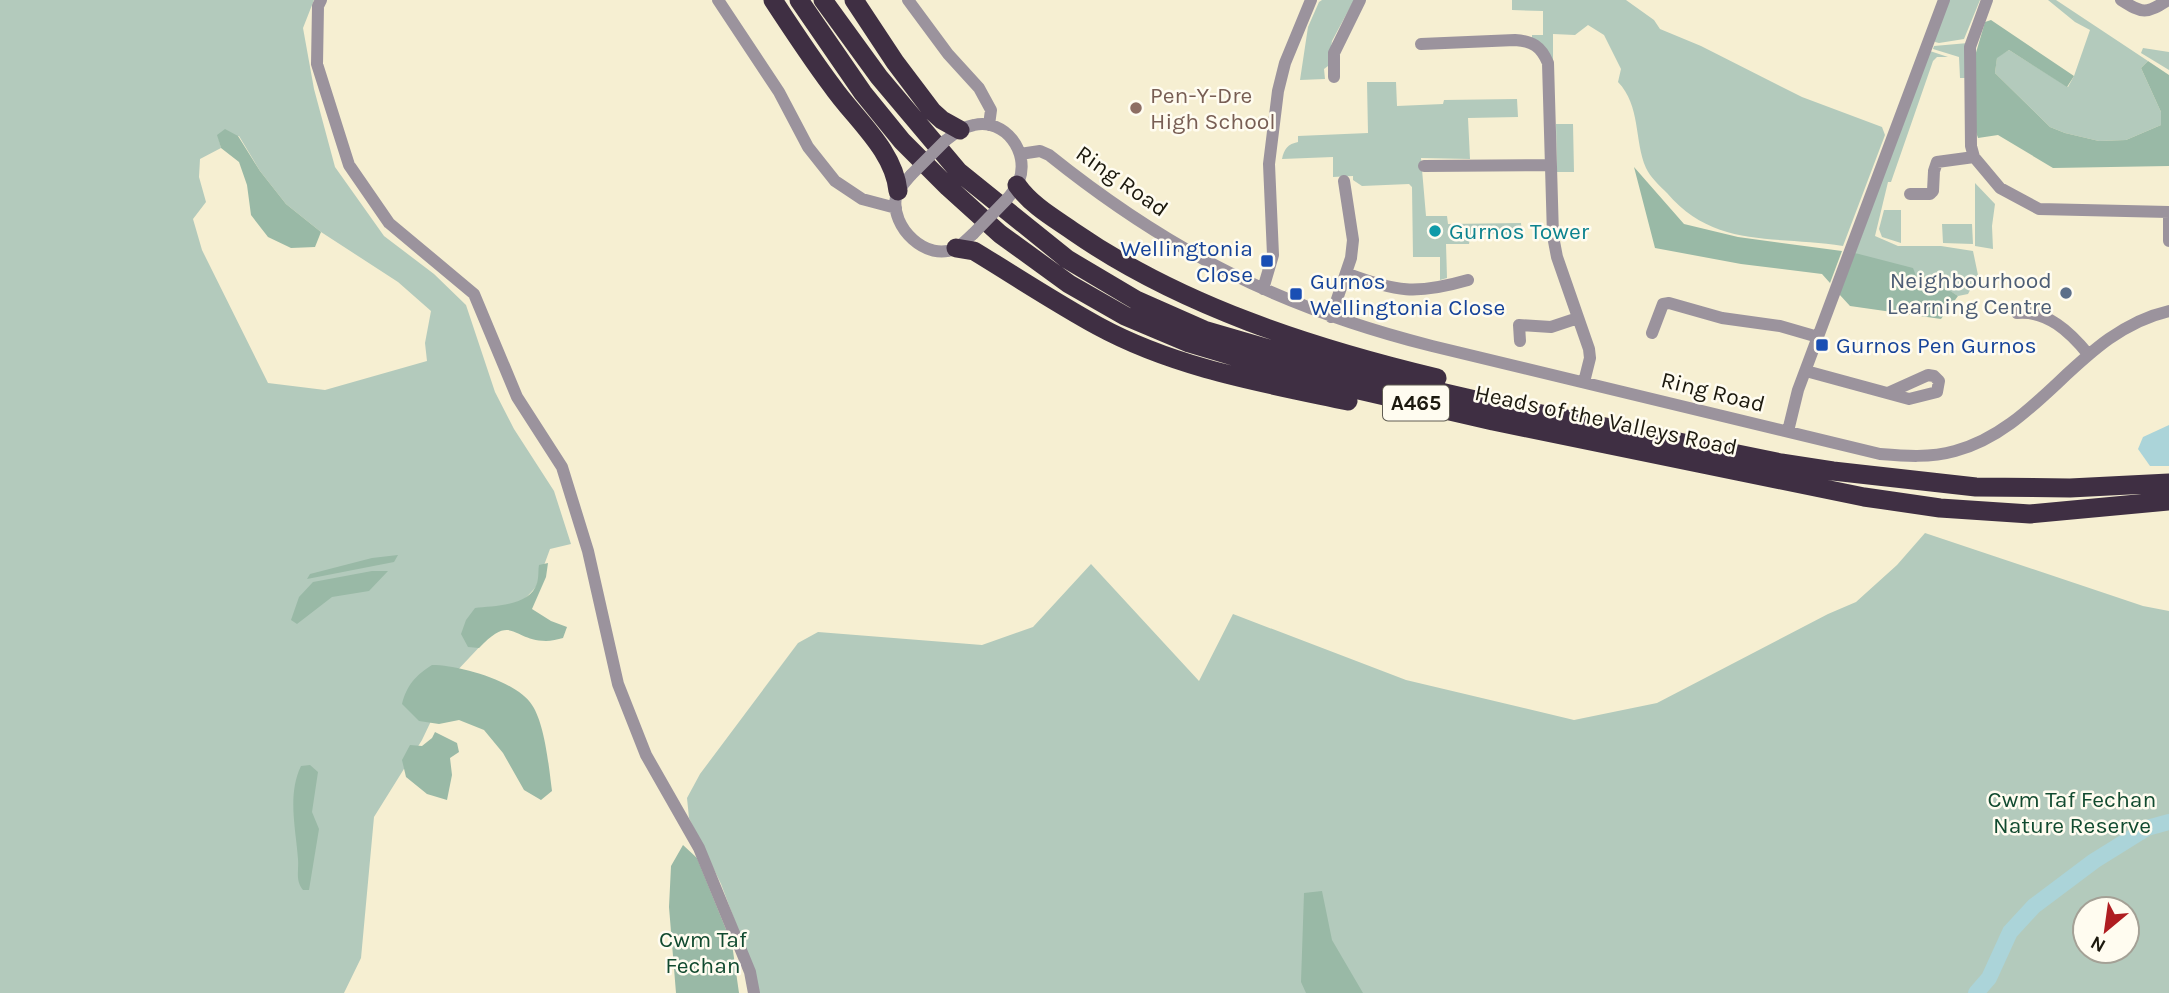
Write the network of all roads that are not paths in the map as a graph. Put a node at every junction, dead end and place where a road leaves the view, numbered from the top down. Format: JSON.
{"nodes":[{"id":1,"x":321,"y":0,"type":"edge"},
{"id":2,"x":718,"y":0,"type":"edge"},
{"id":3,"x":773,"y":0,"type":"edge"},
{"id":4,"x":799,"y":0,"type":"edge"},
{"id":5,"x":823,"y":0,"type":"edge"},
{"id":6,"x":854,"y":0,"type":"edge"},
{"id":7,"x":908,"y":0,"type":"edge"},
{"id":8,"x":1311,"y":0,"type":"edge"},
{"id":9,"x":1360,"y":0,"type":"edge"},
{"id":10,"x":1944,"y":0,"type":"edge"},
{"id":11,"x":1987,"y":0,"type":"edge"},
{"id":12,"x":2121,"y":0,"type":"edge"},
{"id":13,"x":2168,"y":0,"type":"edge"},
{"id":14,"x":1421,"y":44,"type":"dead end"},
{"id":15,"x":1334,"y":77,"type":"dead end"},
{"id":16,"x":989,"y":125,"type":"junction"},
{"id":17,"x":953,"y":135,"type":"junction"},
{"id":18,"x":1020,"y":154,"type":"junction"},
{"id":19,"x":1974,"y":157,"type":"junction"},
{"id":20,"x":1551,"y":165,"type":"junction"},
{"id":21,"x":1424,"y":166,"type":"dead end"},
{"id":22,"x":1344,"y":181,"type":"dead end"},
{"id":23,"x":1012,"y":192,"type":"junction"},
{"id":24,"x":1910,"y":194,"type":"dead end"},
{"id":25,"x":897,"y":200,"type":"junction"},
{"id":26,"x":2169,"y":241,"type":"edge"},
{"id":27,"x":956,"y":248,"type":"junction"},
{"id":28,"x":1346,"y":273,"type":"junction"},
{"id":29,"x":1468,"y":279,"type":"dead end"},
{"id":30,"x":1263,"y":289,"type":"junction"},
{"id":31,"x":2169,"y":311,"type":"edge"},
{"id":32,"x":2017,"y":313,"type":"dead end"},
{"id":33,"x":1331,"y":317,"type":"junction"},
{"id":34,"x":1578,"y":318,"type":"junction"},
{"id":35,"x":1652,"y":334,"type":"dead end"},
{"id":36,"x":1818,"y":337,"type":"junction"},
{"id":37,"x":1520,"y":341,"type":"dead end"},
{"id":38,"x":2088,"y":354,"type":"junction"},
{"id":39,"x":1806,"y":370,"type":"junction"},
{"id":40,"x":1584,"y":382,"type":"junction"},
{"id":41,"x":1888,"y":393,"type":"dead end"},
{"id":42,"x":1495,"y":413,"type":"junction"},
{"id":43,"x":1788,"y":431,"type":"junction"},
{"id":44,"x":2169,"y":483,"type":"edge"},
{"id":45,"x":2169,"y":501,"type":"edge"},
{"id":46,"x":754,"y":993,"type":"edge"}],
"edges":[{"from":1,"to":46,"type":"street"},
{"from":2,"to":25,"type":"street"},
{"from":3,"to":25,"type":"highway"},
{"from":4,"to":42,"type":"highway","name":"Heads of the Valleys Road","number":"A465"},
{"from":5,"to":42,"type":"highway","name":"Heads of the Valleys Road","number":"A465"},
{"from":6,"to":17,"type":"highway"},
{"from":7,"to":16,"type":"street"},
{"from":8,"to":30,"type":"street"},
{"from":9,"to":15,"type":"street"},
{"from":10,"to":36,"type":"street"},
{"from":11,"to":19,"type":"street"},
{"from":12,"to":13,"type":"street"},
{"from":14,"to":20,"type":"street"},
{"from":16,"to":17,"type":"street"},
{"from":16,"to":18,"type":"street"},
{"from":17,"to":25,"type":"street","bridge":true},
{"from":18,"to":23,"type":"street"},
{"from":18,"to":30,"type":"street","name":"Ring Road"},
{"from":19,"to":24,"type":"street"},
{"from":19,"to":26,"type":"street"},
{"from":20,"to":21,"type":"street"},
{"from":20,"to":34,"type":"street"},
{"from":22,"to":28,"type":"street"},
{"from":23,"to":27,"type":"street","bridge":true},
{"from":23,"to":42,"type":"highway"},
{"from":25,"to":27,"type":"street"},
{"from":27,"to":42,"type":"highway"},
{"from":28,"to":29,"type":"street"},
{"from":28,"to":33,"type":"street"},
{"from":30,"to":33,"type":"street","name":"Ring Road"},
{"from":31,"to":38,"type":"street","name":"Ring Road"},
{"from":32,"to":38,"type":"street"},
{"from":33,"to":40,"type":"street","name":"Ring Road"},
{"from":34,"to":37,"type":"street"},
{"from":34,"to":40,"type":"street"},
{"from":35,"to":36,"type":"street"},
{"from":36,"to":39,"type":"street"},
{"from":38,"to":43,"type":"street","name":"Ring Road"},
{"from":39,"to":41,"type":"street"},
{"from":39,"to":43,"type":"street"},
{"from":40,"to":43,"type":"street","name":"Ring Road"},
{"from":42,"to":44,"type":"highway","name":"Heads of the Valleys Road","number":"A465"},
{"from":42,"to":45,"type":"highway","name":"Heads of the Valleys Road","number":"A465"}]}
